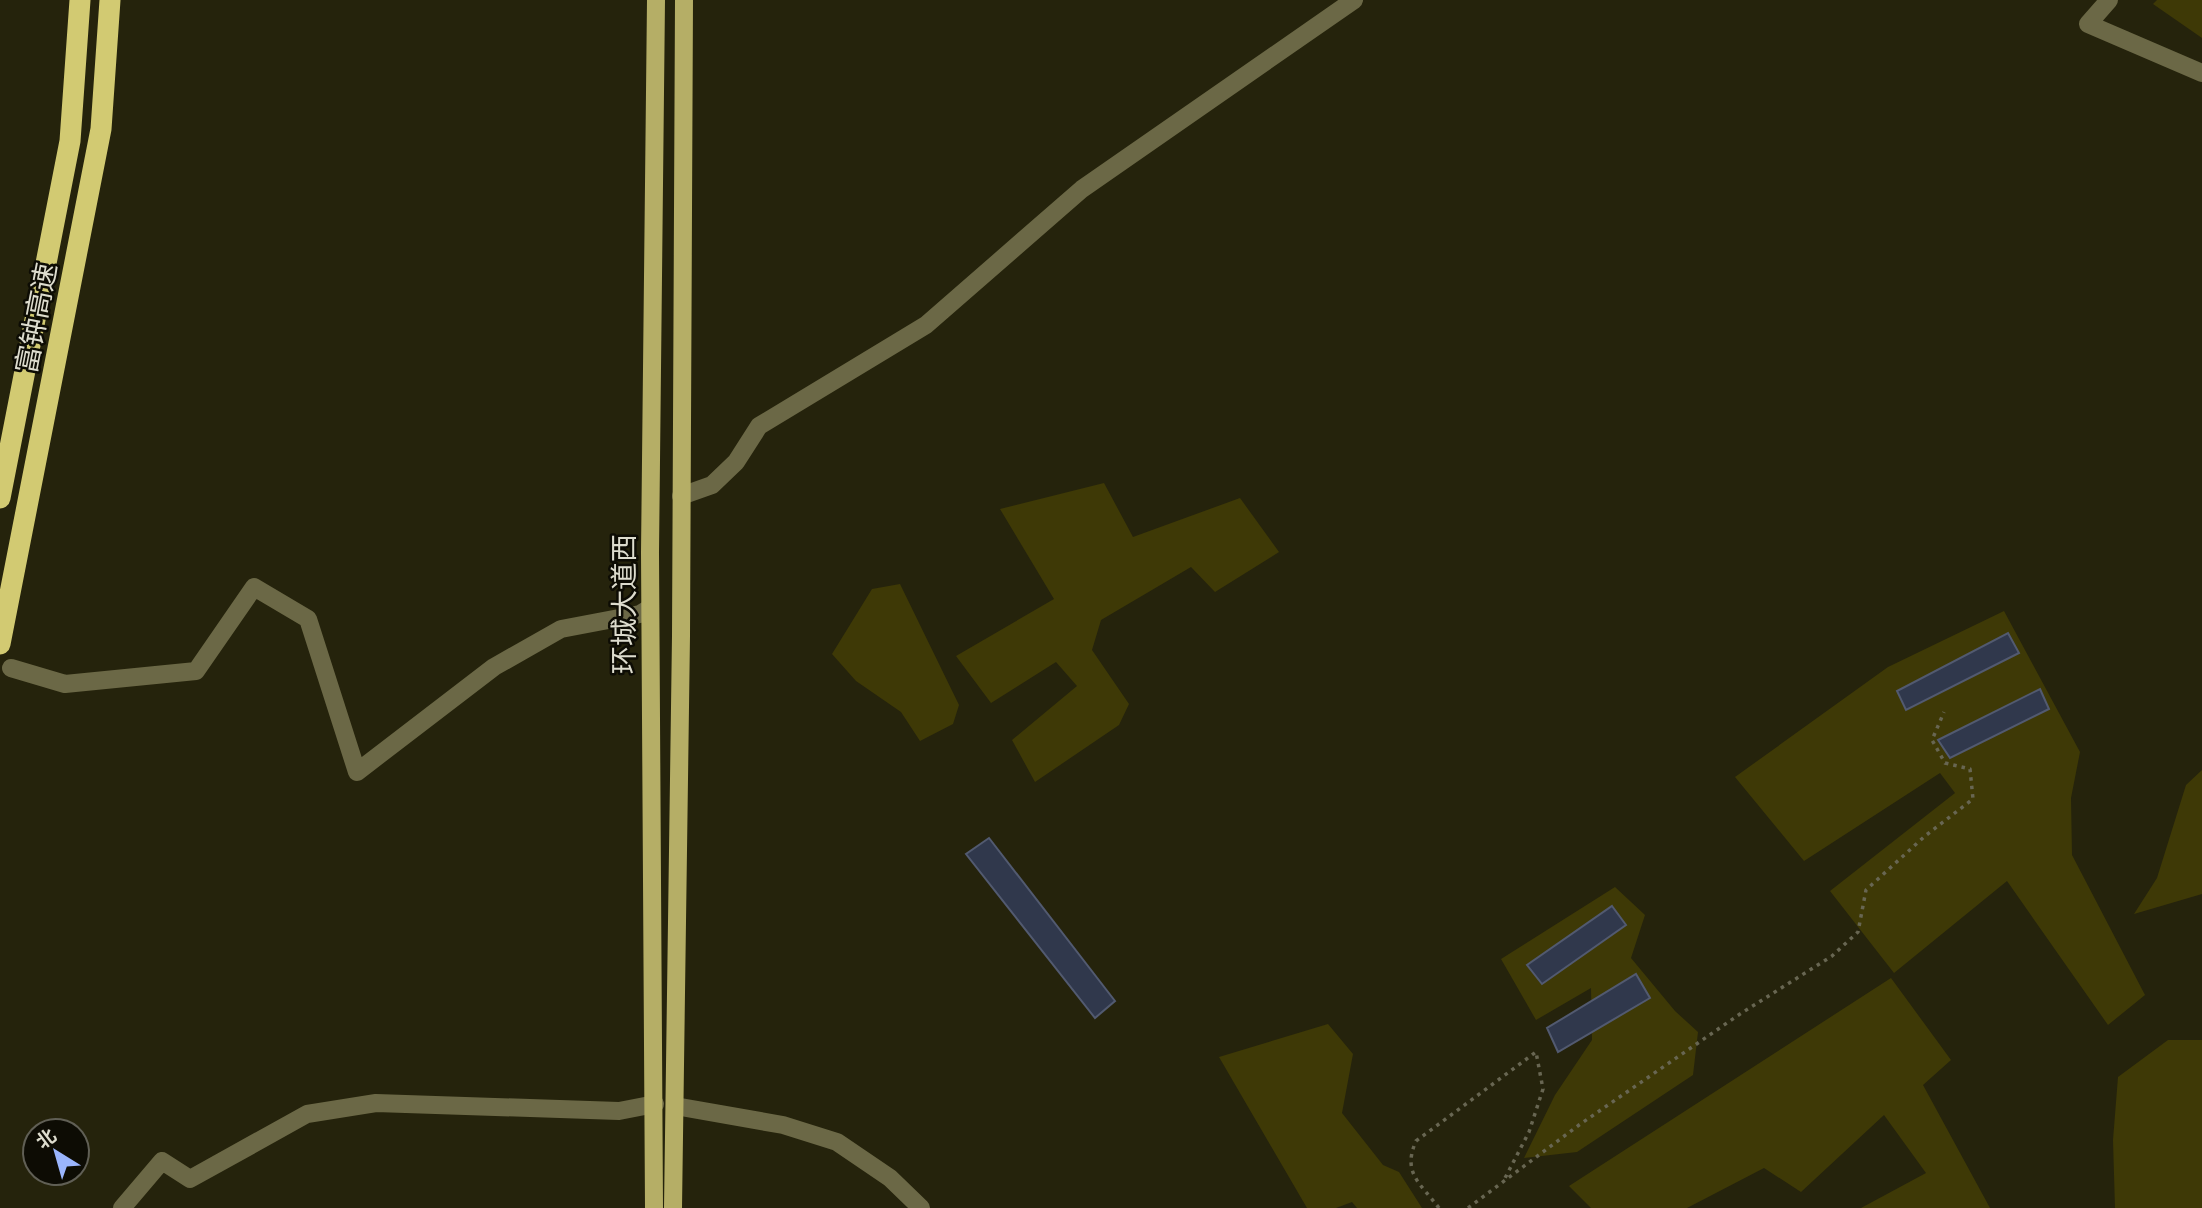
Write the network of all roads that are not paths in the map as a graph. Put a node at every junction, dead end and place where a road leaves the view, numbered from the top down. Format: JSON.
{"nodes":[{"id":1,"x":80,"y":0,"type":"edge"},
{"id":2,"x":110,"y":0,"type":"edge"},
{"id":3,"x":656,"y":0,"type":"edge"},
{"id":4,"x":684,"y":0,"type":"edge"},
{"id":5,"x":1354,"y":0,"type":"edge"},
{"id":6,"x":2109,"y":0,"type":"edge"},
{"id":7,"x":2202,"y":73,"type":"edge"},
{"id":8,"x":681,"y":496,"type":"junction"},
{"id":9,"x":0,"y":498,"type":"edge"},
{"id":10,"x":650,"y":608,"type":"junction"},
{"id":11,"x":0,"y":643,"type":"edge"},
{"id":12,"x":11,"y":668,"type":"dead end"},
{"id":13,"x":655,"y":1104,"type":"junction"},
{"id":14,"x":675,"y":1106,"type":"junction"},
{"id":15,"x":122,"y":1208,"type":"edge"},
{"id":16,"x":654,"y":1208,"type":"edge"},
{"id":17,"x":673,"y":1208,"type":"edge"},
{"id":18,"x":921,"y":1208,"type":"edge"}],
"edges":[{"from":1,"to":9,"type":"highway","name":"富钟高速"},
{"from":2,"to":11,"type":"highway","name":"富钟高速"},
{"from":3,"to":10,"type":"main road","name":"环城大道西"},
{"from":4,"to":8,"type":"main road","name":"环城大道西"},
{"from":5,"to":8,"type":"street"},
{"from":6,"to":7,"type":"street"},
{"from":8,"to":14,"type":"main road","name":"环城大道西"},
{"from":10,"to":12,"type":"street"},
{"from":10,"to":13,"type":"main road","name":"环城大道西"},
{"from":13,"to":15,"type":"street"},
{"from":13,"to":16,"type":"main road","name":"环城大道西"},
{"from":14,"to":17,"type":"main road","name":"环城大道西"},
{"from":14,"to":18,"type":"street"}]}
